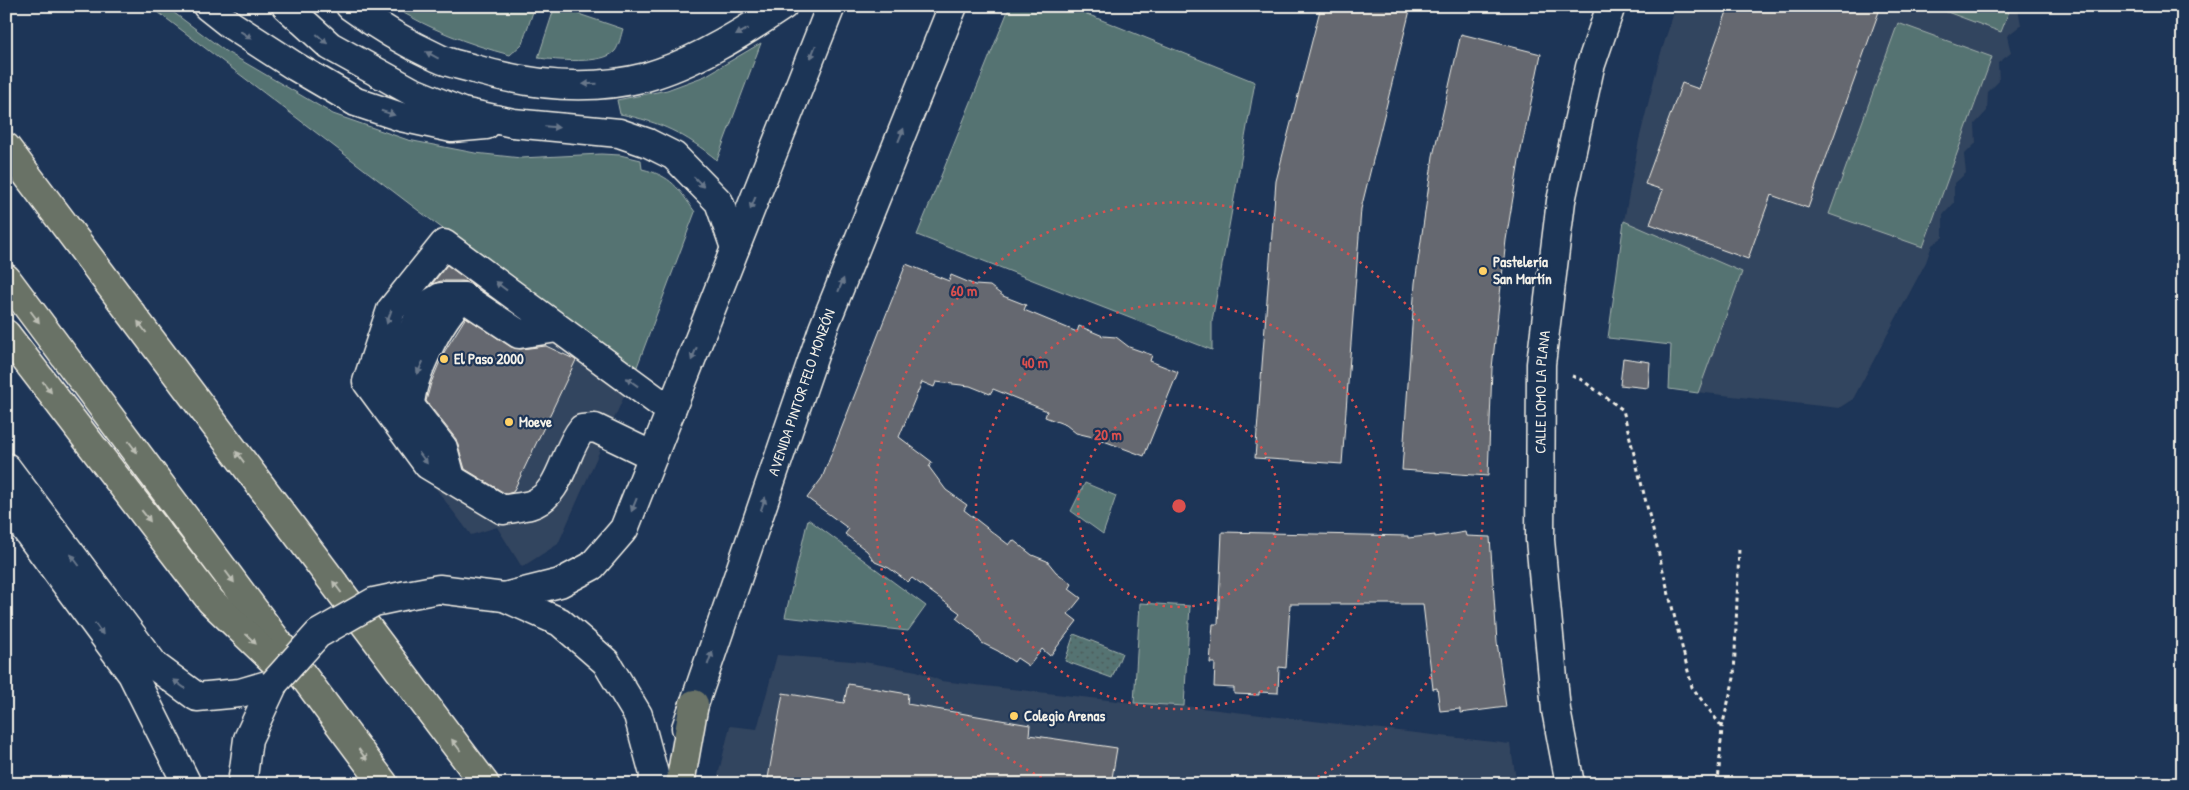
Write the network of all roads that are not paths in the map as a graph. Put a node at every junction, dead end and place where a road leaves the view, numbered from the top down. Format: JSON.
{"nodes":[{"id":1,"x":207,"y":6,"type":"edge"},
{"id":2,"x":286,"y":6,"type":"edge"},
{"id":3,"x":350,"y":6,"type":"edge"},
{"id":4,"x":783,"y":6,"type":"edge"},
{"id":5,"x":831,"y":6,"type":"edge"},
{"id":6,"x":953,"y":6,"type":"edge"},
{"id":7,"x":1611,"y":6,"type":"edge"},
{"id":8,"x":513,"y":123,"type":"junction"},
{"id":9,"x":6,"y":127,"type":"edge"},
{"id":10,"x":6,"y":147,"type":"edge"},
{"id":11,"x":735,"y":248,"type":"junction"},
{"id":12,"x":89,"y":256,"type":"junction"},
{"id":13,"x":6,"y":278,"type":"edge"},
{"id":14,"x":557,"y":328,"type":"junction"},
{"id":15,"x":6,"y":334,"type":"edge"},
{"id":16,"x":671,"y":411,"type":"junction"},
{"id":17,"x":653,"y":456,"type":"junction"},
{"id":18,"x":6,"y":467,"type":"edge"},
{"id":19,"x":451,"y":478,"type":"junction"},
{"id":20,"x":6,"y":506,"type":"edge"},
{"id":21,"x":504,"y":597,"type":"junction"},
{"id":22,"x":260,"y":692,"type":"junction"},
{"id":23,"x":694,"y":704,"type":"junction"},
{"id":24,"x":341,"y":725,"type":"junction"},
{"id":25,"x":187,"y":784,"type":"edge"},
{"id":26,"x":242,"y":784,"type":"edge"},
{"id":27,"x":384,"y":784,"type":"edge"},
{"id":28,"x":485,"y":784,"type":"edge"},
{"id":29,"x":653,"y":784,"type":"edge"},
{"id":30,"x":668,"y":784,"type":"edge"},
{"id":31,"x":680,"y":784,"type":"edge"},
{"id":32,"x":1570,"y":784,"type":"edge"}],
"edges":[{"from":1,"to":8,"type":"street","one_way":true},
{"from":2,"to":8,"type":"street","one_way":true},
{"from":4,"to":3,"type":"street","one_way":true},
{"from":5,"to":11,"type":"street","one_way":true},
{"from":23,"to":6,"type":"street","name":"AVENIDA PINTOR FELO MONZÓN","one_way":true},
{"from":7,"to":32,"type":"street","name":"CALLE LOMO LA PLANA"},
{"from":8,"to":11,"type":"street","one_way":true},
{"from":9,"to":12,"type":"highway"},
{"from":10,"to":12,"type":"highway"},
{"from":11,"to":16,"type":"street","one_way":true},
{"from":28,"to":12,"type":"highway","one_way":true},
{"from":13,"to":24,"type":"highway","one_way":true},
{"from":16,"to":14,"type":"street","one_way":true},
{"from":14,"to":19,"type":"street","one_way":true},
{"from":14,"to":19,"type":"street","one_way":true},
{"from":15,"to":24,"type":"highway","one_way":true},
{"from":16,"to":17,"type":"street"},
{"from":17,"to":19,"type":"street"},
{"from":17,"to":21,"type":"street","one_way":true},
{"from":22,"to":18,"type":"street","one_way":true},
{"from":20,"to":25,"type":"street","one_way":true},
{"from":21,"to":22,"type":"street","bridge":true},
{"from":21,"to":29,"type":"street"},
{"from":22,"to":26,"type":"street"},
{"from":23,"to":30,"type":"street","name":"AVENIDA PINTOR FELO MONZÓN"},
{"from":23,"to":31,"type":"highway"},
{"from":24,"to":27,"type":"highway","one_way":true}]}
